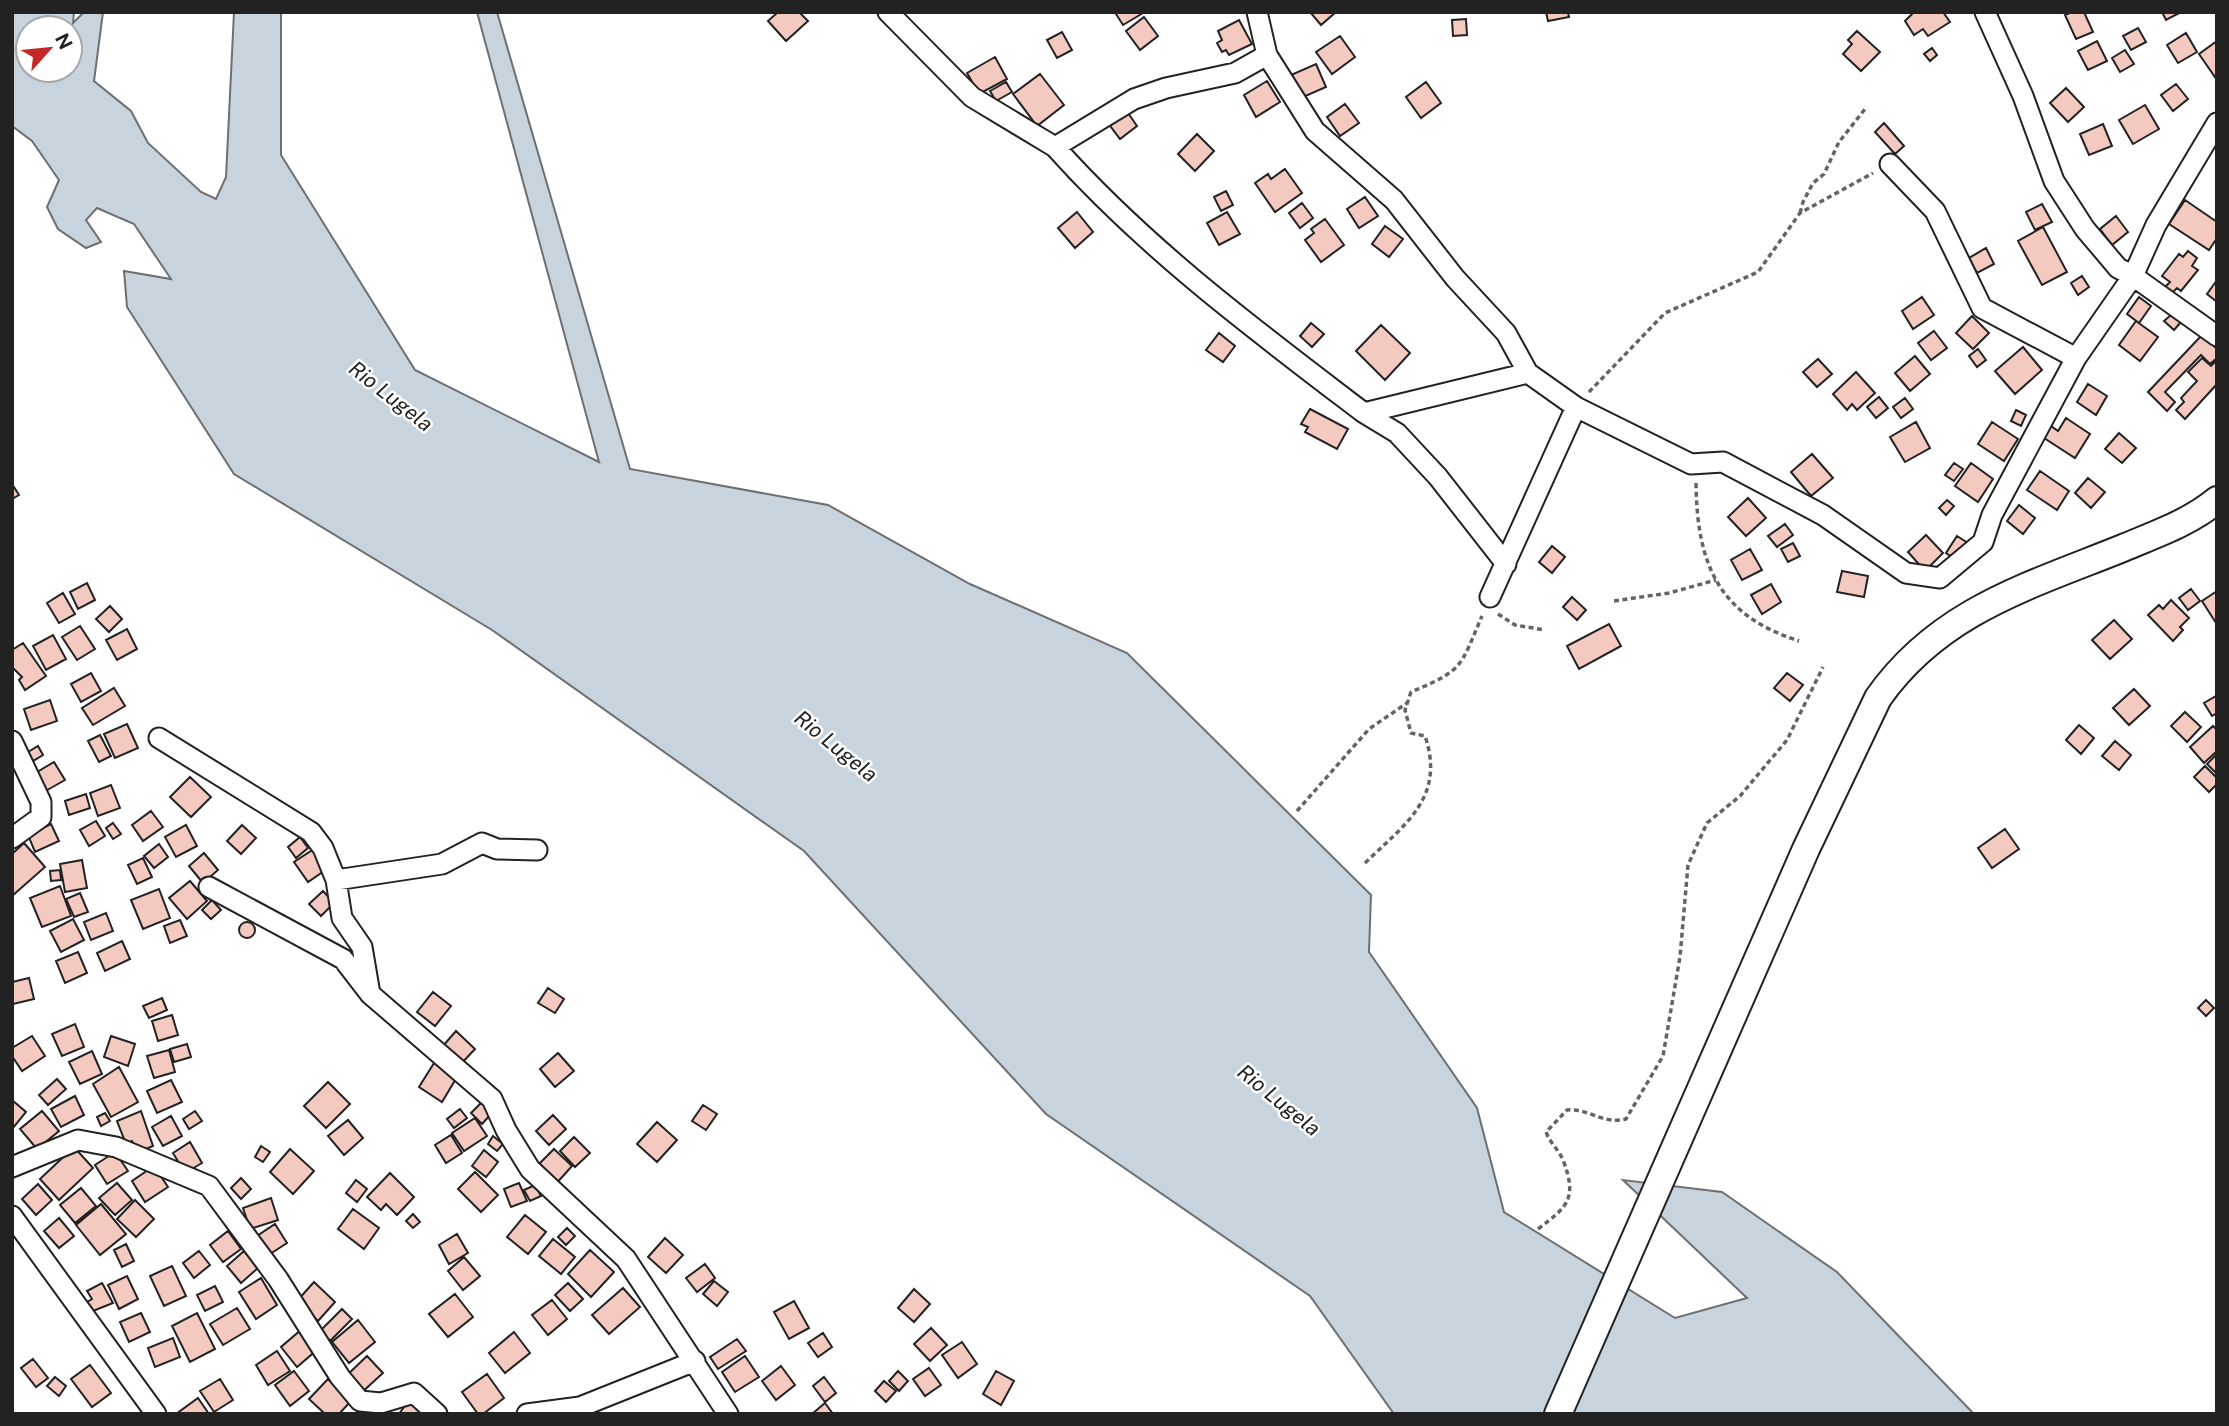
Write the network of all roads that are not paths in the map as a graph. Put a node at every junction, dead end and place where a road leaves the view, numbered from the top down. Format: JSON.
{"nodes":[{"id":1,"x":888,"y":12,"type":"edge"},
{"id":2,"x":1258,"y":12,"type":"edge"},
{"id":3,"x":1985,"y":12,"type":"edge"},
{"id":4,"x":1267,"y":55,"type":"junction"},
{"id":5,"x":2217,"y":123,"type":"edge"},
{"id":6,"x":1055,"y":147,"type":"junction"},
{"id":7,"x":1890,"y":164,"type":"road end"},
{"id":8,"x":2133,"y":276,"type":"junction"},
{"id":9,"x":2217,"y":336,"type":"edge"},
{"id":10,"x":2076,"y":358,"type":"junction"},
{"id":11,"x":1528,"y":373,"type":"junction"},
{"id":12,"x":1576,"y":407,"type":"junction"},
{"id":13,"x":1364,"y":413,"type":"junction"},
{"id":14,"x":2217,"y":499,"type":"edge"},
{"id":15,"x":1506,"y":564,"type":"junction"},
{"id":16,"x":1490,"y":597,"type":"road end"},
{"id":17,"x":159,"y":738,"type":"dead end"},
{"id":18,"x":12,"y":741,"type":"edge"},
{"id":19,"x":12,"y":838,"type":"edge"},
{"id":20,"x":537,"y":850,"type":"dead end"},
{"id":21,"x":336,"y":880,"type":"junction"},
{"id":22,"x":209,"y":887,"type":"dead end"},
{"id":23,"x":370,"y":994,"type":"junction"},
{"id":24,"x":12,"y":1167,"type":"edge"},
{"id":25,"x":12,"y":1216,"type":"edge"},
{"id":26,"x":695,"y":1361,"type":"junction"},
{"id":27,"x":583,"y":1410,"type":"edge"},
{"id":28,"x":156,"y":1414,"type":"edge"},
{"id":29,"x":437,"y":1414,"type":"edge"},
{"id":30,"x":527,"y":1414,"type":"edge"},
{"id":31,"x":728,"y":1414,"type":"edge"},
{"id":32,"x":1558,"y":1414,"type":"edge"}],
"edges":[{"from":1,"to":6,"type":"street"},
{"from":2,"to":4,"type":"street"},
{"from":3,"to":8,"type":"street"},
{"from":4,"to":6,"type":"street"},
{"from":4,"to":11,"type":"street"},
{"from":5,"to":8,"type":"street"},
{"from":6,"to":13,"type":"street"},
{"from":7,"to":10,"type":"street"},
{"from":8,"to":9,"type":"street"},
{"from":8,"to":10,"type":"street"},
{"from":10,"to":12,"type":"street"},
{"from":11,"to":12,"type":"street"},
{"from":11,"to":13,"type":"street"},
{"from":12,"to":15,"type":"street"},
{"from":13,"to":15,"type":"street"},
{"from":14,"to":32,"type":"main road"},
{"from":15,"to":16,"type":"street"},
{"from":17,"to":21,"type":"street"},
{"from":18,"to":19,"type":"street"},
{"from":20,"to":21,"type":"street"},
{"from":21,"to":23,"type":"street"},
{"from":22,"to":23,"type":"street"},
{"from":23,"to":26,"type":"street"},
{"from":24,"to":29,"type":"street"},
{"from":25,"to":28,"type":"street"},
{"from":26,"to":27,"type":"street"},
{"from":26,"to":31,"type":"street"},
{"from":27,"to":30,"type":"street"}]}
